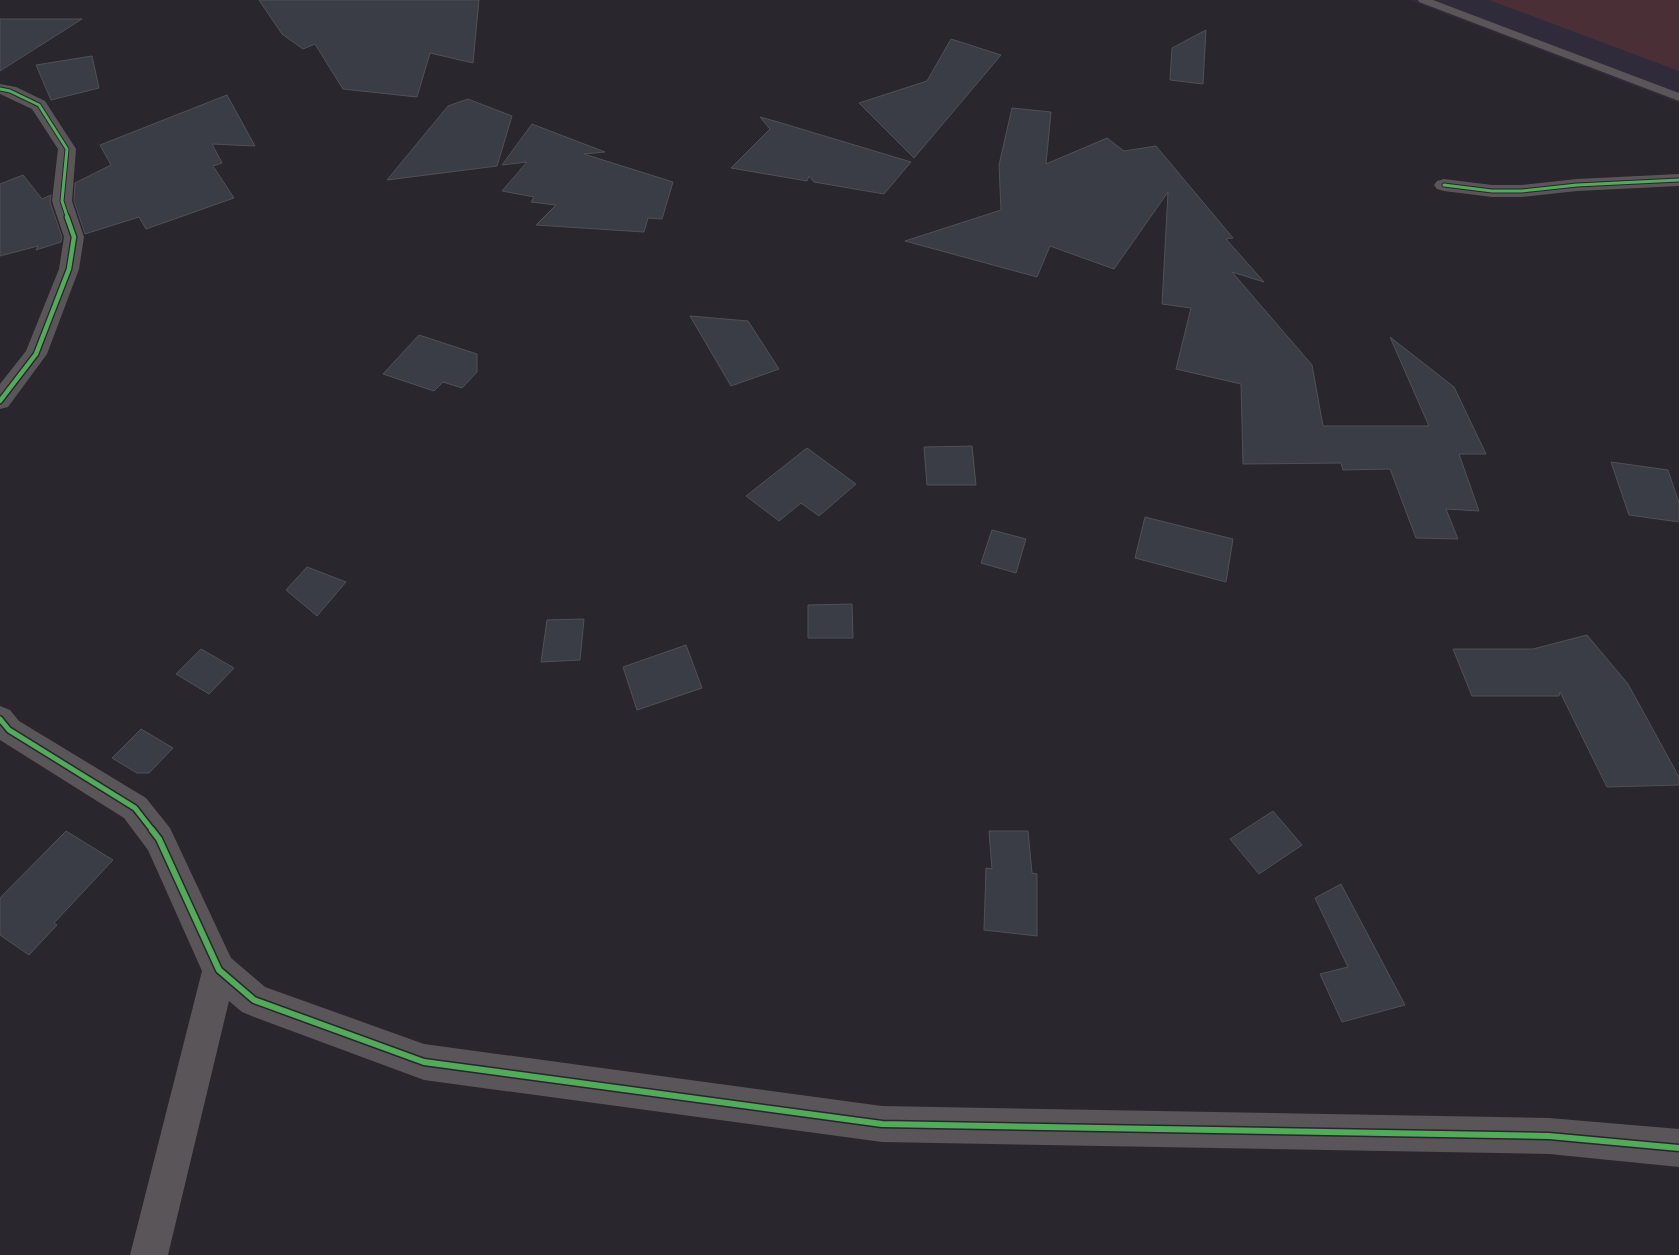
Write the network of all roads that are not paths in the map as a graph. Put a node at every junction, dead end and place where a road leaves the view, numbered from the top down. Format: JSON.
{"nodes":[{"id":1,"x":1423,"y":0,"type":"edge"},
{"id":2,"x":0,"y":89,"type":"edge"},
{"id":3,"x":1679,"y":97,"type":"edge"},
{"id":4,"x":1679,"y":180,"type":"edge"},
{"id":5,"x":1444,"y":185,"type":"dead end"},
{"id":6,"x":0,"y":401,"type":"edge"},
{"id":7,"x":0,"y":719,"type":"edge"},
{"id":8,"x":219,"y":970,"type":"junction"},
{"id":9,"x":1679,"y":1148,"type":"edge"},
{"id":10,"x":149,"y":1255,"type":"edge"}],
"edges":[{"from":1,"to":3,"type":"lane"},
{"from":2,"to":6,"type":"street"},
{"from":4,"to":5,"type":"street"},
{"from":7,"to":8,"type":"street"},
{"from":8,"to":9,"type":"street"},
{"from":8,"to":10,"type":"street"}]}
